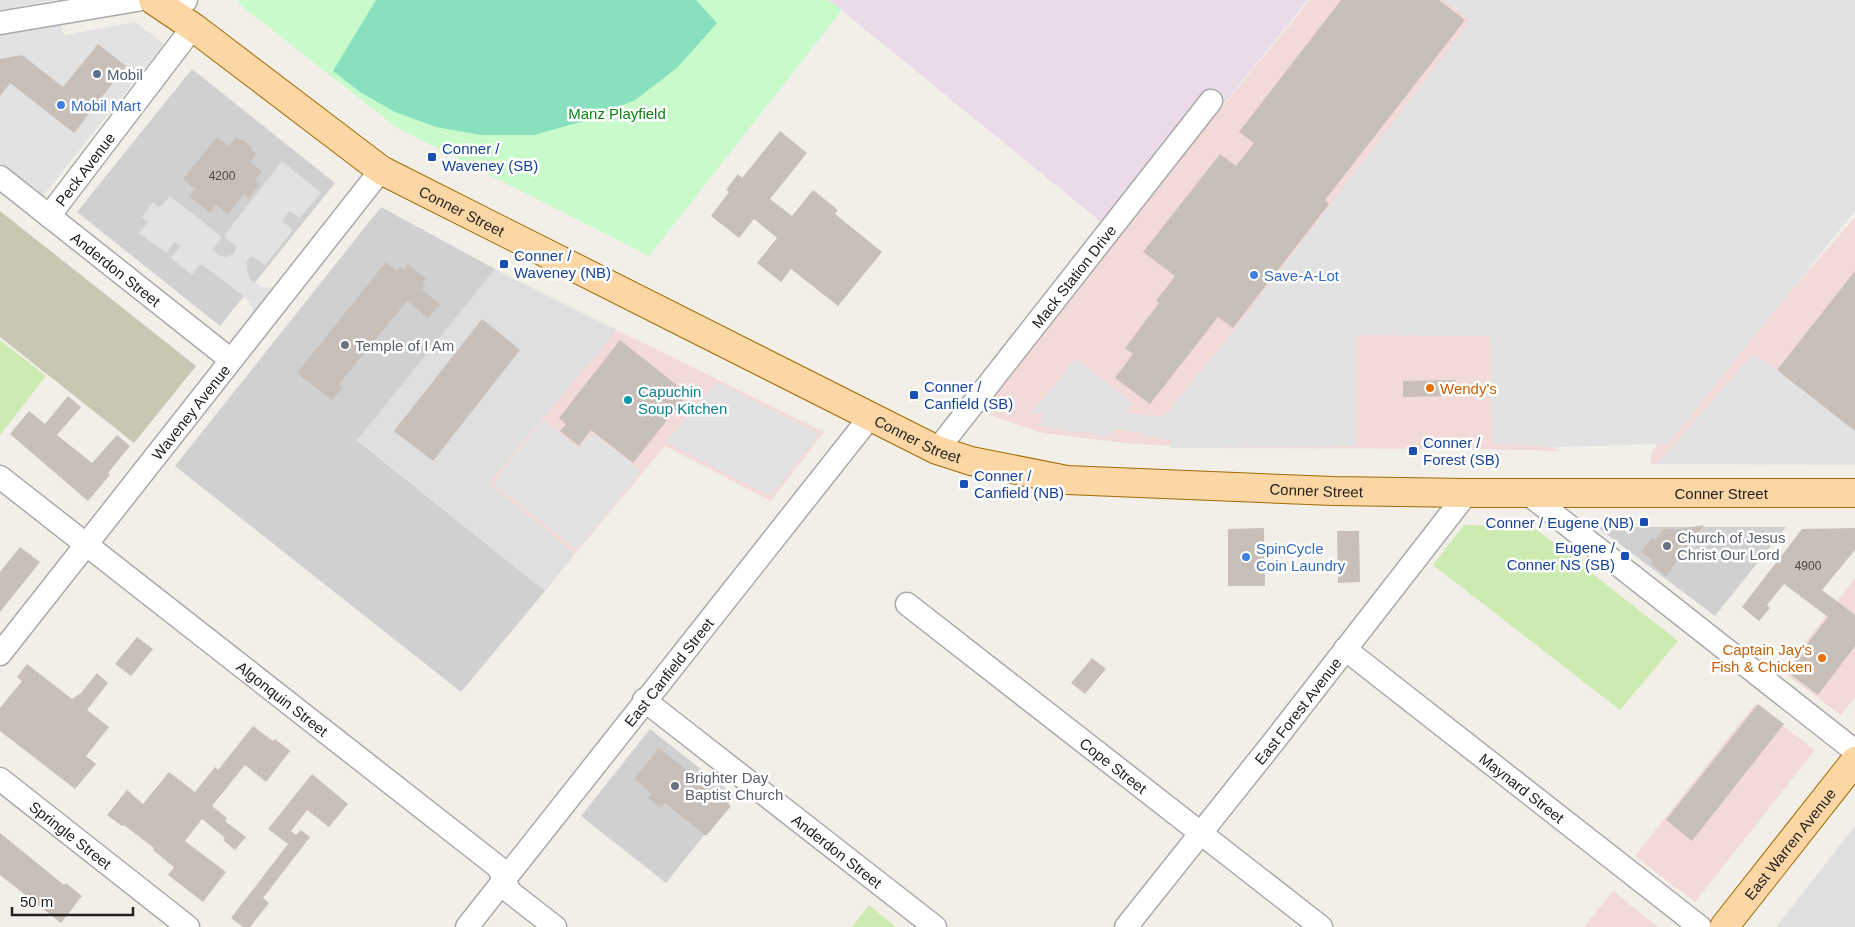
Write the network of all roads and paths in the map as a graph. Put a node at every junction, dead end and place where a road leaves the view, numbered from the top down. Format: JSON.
{"nodes":[{"id":1,"x":137,"y":0,"type":"edge"},
{"id":2,"x":177,"y":10,"type":"edge"},
{"id":3,"x":0,"y":24,"type":"edge"},
{"id":4,"x":1211,"y":101,"type":"dead end"},
{"id":5,"x":381,"y":170,"type":"junction"},
{"id":6,"x":0,"y":177,"type":"edge"},
{"id":7,"x":49,"y":216,"type":"junction"},
{"id":8,"x":232,"y":360,"type":"junction"},
{"id":9,"x":870,"y":416,"type":"junction"},
{"id":10,"x":937,"y":450,"type":"junction"},
{"id":11,"x":0,"y":477,"type":"edge"},
{"id":12,"x":1467,"y":493,"type":"junction"},
{"id":13,"x":1526,"y":493,"type":"junction"},
{"id":14,"x":1855,"y":493,"type":"edge"},
{"id":15,"x":86,"y":544,"type":"junction"},
{"id":16,"x":907,"y":604,"type":"dead end"},
{"id":17,"x":1345,"y":648,"type":"junction"},
{"id":18,"x":0,"y":654,"type":"edge"},
{"id":19,"x":644,"y":700,"type":"junction"},
{"id":20,"x":1855,"y":751,"type":"edge"},
{"id":21,"x":1855,"y":761,"type":"edge"},
{"id":22,"x":0,"y":779,"type":"edge"},
{"id":23,"x":1200,"y":832,"type":"junction"},
{"id":24,"x":505,"y":881,"type":"junction"},
{"id":25,"x":188,"y":927,"type":"edge"},
{"id":26,"x":467,"y":927,"type":"edge"},
{"id":27,"x":554,"y":927,"type":"edge"},
{"id":28,"x":935,"y":927,"type":"edge"},
{"id":29,"x":1126,"y":927,"type":"edge"},
{"id":30,"x":1321,"y":927,"type":"edge"},
{"id":31,"x":1700,"y":927,"type":"edge"},
{"id":32,"x":1724,"y":927,"type":"edge"}],
"edges":[{"from":1,"to":3,"type":"street"},
{"from":2,"to":5,"type":"main road","name":"Conner Street"},
{"from":2,"to":7,"type":"street","name":"Peck Avenue"},
{"from":4,"to":10,"type":"street","name":"Mack Station Drive"},
{"from":5,"to":8,"type":"street","name":"Waveney Avenue"},
{"from":5,"to":9,"type":"main road","name":"Conner Street"},
{"from":6,"to":7,"type":"street","name":"Anderdon Street"},
{"from":7,"to":8,"type":"street","name":"Anderdon Street"},
{"from":8,"to":15,"type":"street","name":"Waveney Avenue"},
{"from":9,"to":10,"type":"main road","name":"Conner Street"},
{"from":9,"to":19,"type":"street","name":"East Canfield Street"},
{"from":10,"to":12,"type":"main road","name":"Conner Street"},
{"from":11,"to":15,"type":"street","name":"Algonquin Street"},
{"from":12,"to":13,"type":"main road","name":"Conner Street"},
{"from":12,"to":17,"type":"street","name":"East Forest Avenue"},
{"from":13,"to":14,"type":"main road","name":"Conner Street"},
{"from":13,"to":20,"type":"street"},
{"from":15,"to":18,"type":"street","name":"Waveney Avenue"},
{"from":15,"to":24,"type":"street","name":"Algonquin Street"},
{"from":16,"to":23,"type":"street","name":"Cope Street"},
{"from":17,"to":23,"type":"street","name":"East Forest Avenue"},
{"from":17,"to":31,"type":"street","name":"Maynard Street"},
{"from":19,"to":24,"type":"street","name":"East Canfield Street"},
{"from":19,"to":28,"type":"street","name":"Anderdon Street"},
{"from":21,"to":32,"type":"main road","name":"East Warren Avenue"},
{"from":22,"to":25,"type":"street","name":"Springle Street"},
{"from":23,"to":29,"type":"street","name":"East Forest Avenue"},
{"from":23,"to":30,"type":"street","name":"Cope Street"},
{"from":24,"to":26,"type":"street","name":"East Canfield Street"},
{"from":24,"to":27,"type":"street","name":"Algonquin Street"}]}
